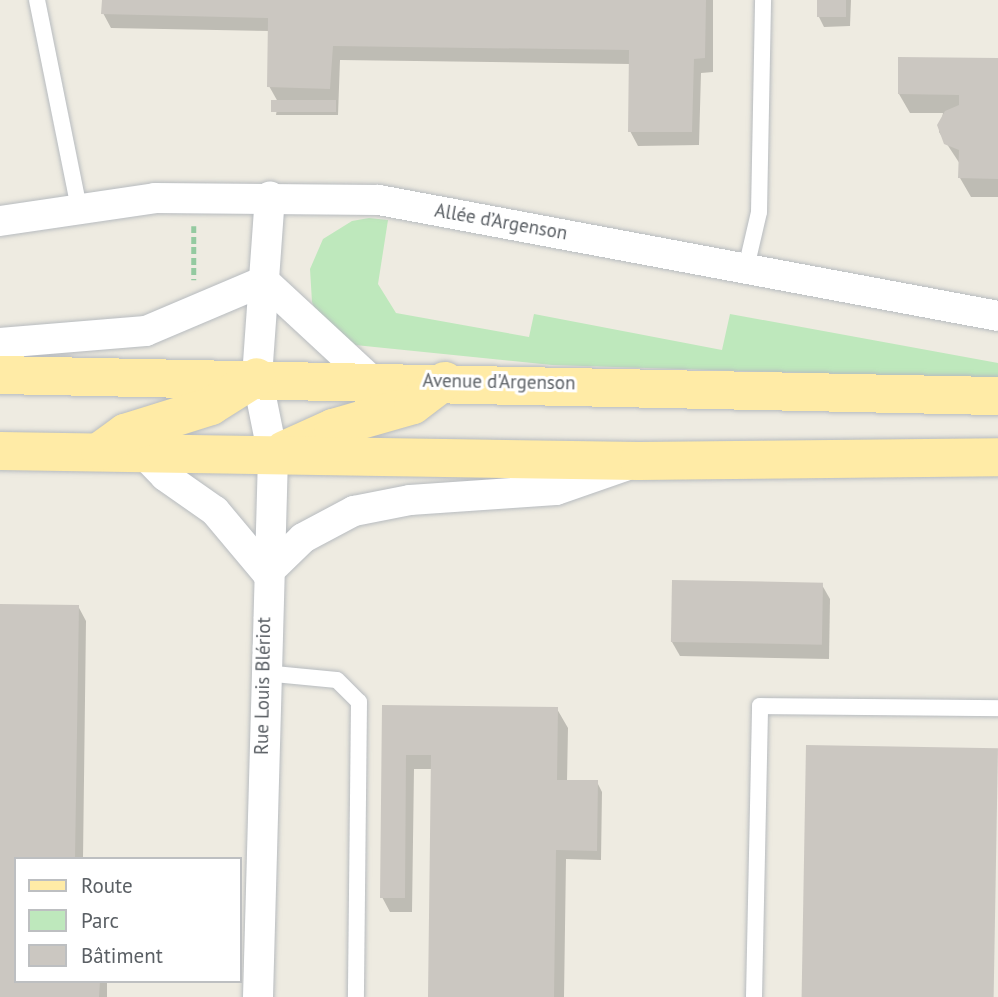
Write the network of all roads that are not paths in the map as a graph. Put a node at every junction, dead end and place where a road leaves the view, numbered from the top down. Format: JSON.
{"nodes":[{"id":1,"x":37,"y":0,"type":"edge"},
{"id":2,"x":763,"y":0,"type":"edge"},
{"id":3,"x":270,"y":196,"type":"junction"},
{"id":4,"x":79,"y":208,"type":"junction"},
{"id":5,"x":0,"y":221,"type":"edge"},
{"id":6,"x":746,"y":268,"type":"junction"},
{"id":7,"x":264,"y":281,"type":"junction"},
{"id":8,"x":998,"y":316,"type":"edge"},
{"id":9,"x":0,"y":343,"type":"edge"},
{"id":10,"x":0,"y":375,"type":"edge"},
{"id":11,"x":257,"y":377,"type":"junction"},
{"id":12,"x":370,"y":379,"type":"junction"},
{"id":13,"x":445,"y":381,"type":"junction"},
{"id":14,"x":998,"y":396,"type":"edge"},
{"id":15,"x":0,"y":452,"type":"edge"},
{"id":16,"x":96,"y":454,"type":"junction"},
{"id":17,"x":144,"y":454,"type":"junction"},
{"id":18,"x":272,"y":456,"type":"junction"},
{"id":19,"x":998,"y":457,"type":"edge"},
{"id":20,"x":639,"y":461,"type":"junction"},
{"id":21,"x":267,"y":573,"type":"junction"},
{"id":22,"x":264,"y":673,"type":"junction"},
{"id":23,"x":998,"y":708,"type":"edge"},
{"id":24,"x":258,"y":997,"type":"edge"},
{"id":25,"x":356,"y":997,"type":"edge"},
{"id":26,"x":754,"y":997,"type":"edge"}],
"edges":[{"from":1,"to":4,"type":"lane"},
{"from":2,"to":6,"type":"lane"},
{"from":3,"to":4,"type":"street","name":"Allée d’Argenson"},
{"from":3,"to":6,"type":"street","name":"Allée d’Argenson"},
{"from":3,"to":7,"type":"street","name":"Rue Louis Blériot"},
{"from":4,"to":5,"type":"street","name":"Allée d’Argenson"},
{"from":6,"to":8,"type":"street","name":"Allée d’Argenson"},
{"from":7,"to":9,"type":"street"},
{"from":7,"to":11,"type":"street","name":"Rue Louis Blériot"},
{"from":7,"to":12,"type":"street"},
{"from":10,"to":11,"type":"main road","name":"Avenue d'Argenson"},
{"from":11,"to":12,"type":"main road","name":"Avenue d'Argenson"},
{"from":11,"to":16,"type":"main road"},
{"from":11,"to":18,"type":"street","name":"Rue Louis Blériot"},
{"from":12,"to":13,"type":"main road","name":"Avenue d'Argenson"},
{"from":13,"to":14,"type":"main road","name":"Avenue d'Argenson"},
{"from":13,"to":18,"type":"main road"},
{"from":15,"to":16,"type":"main road"},
{"from":16,"to":17,"type":"main road"},
{"from":17,"to":18,"type":"main road"},
{"from":17,"to":21,"type":"street"},
{"from":18,"to":20,"type":"main road"},
{"from":18,"to":21,"type":"street","name":"Rue Louis Blériot"},
{"from":19,"to":20,"type":"main road"},
{"from":20,"to":21,"type":"street"},
{"from":21,"to":22,"type":"street","name":"Rue Louis Blériot"},
{"from":22,"to":24,"type":"street","name":"Rue Louis Blériot"},
{"from":22,"to":25,"type":"lane"},
{"from":23,"to":26,"type":"lane"}]}
